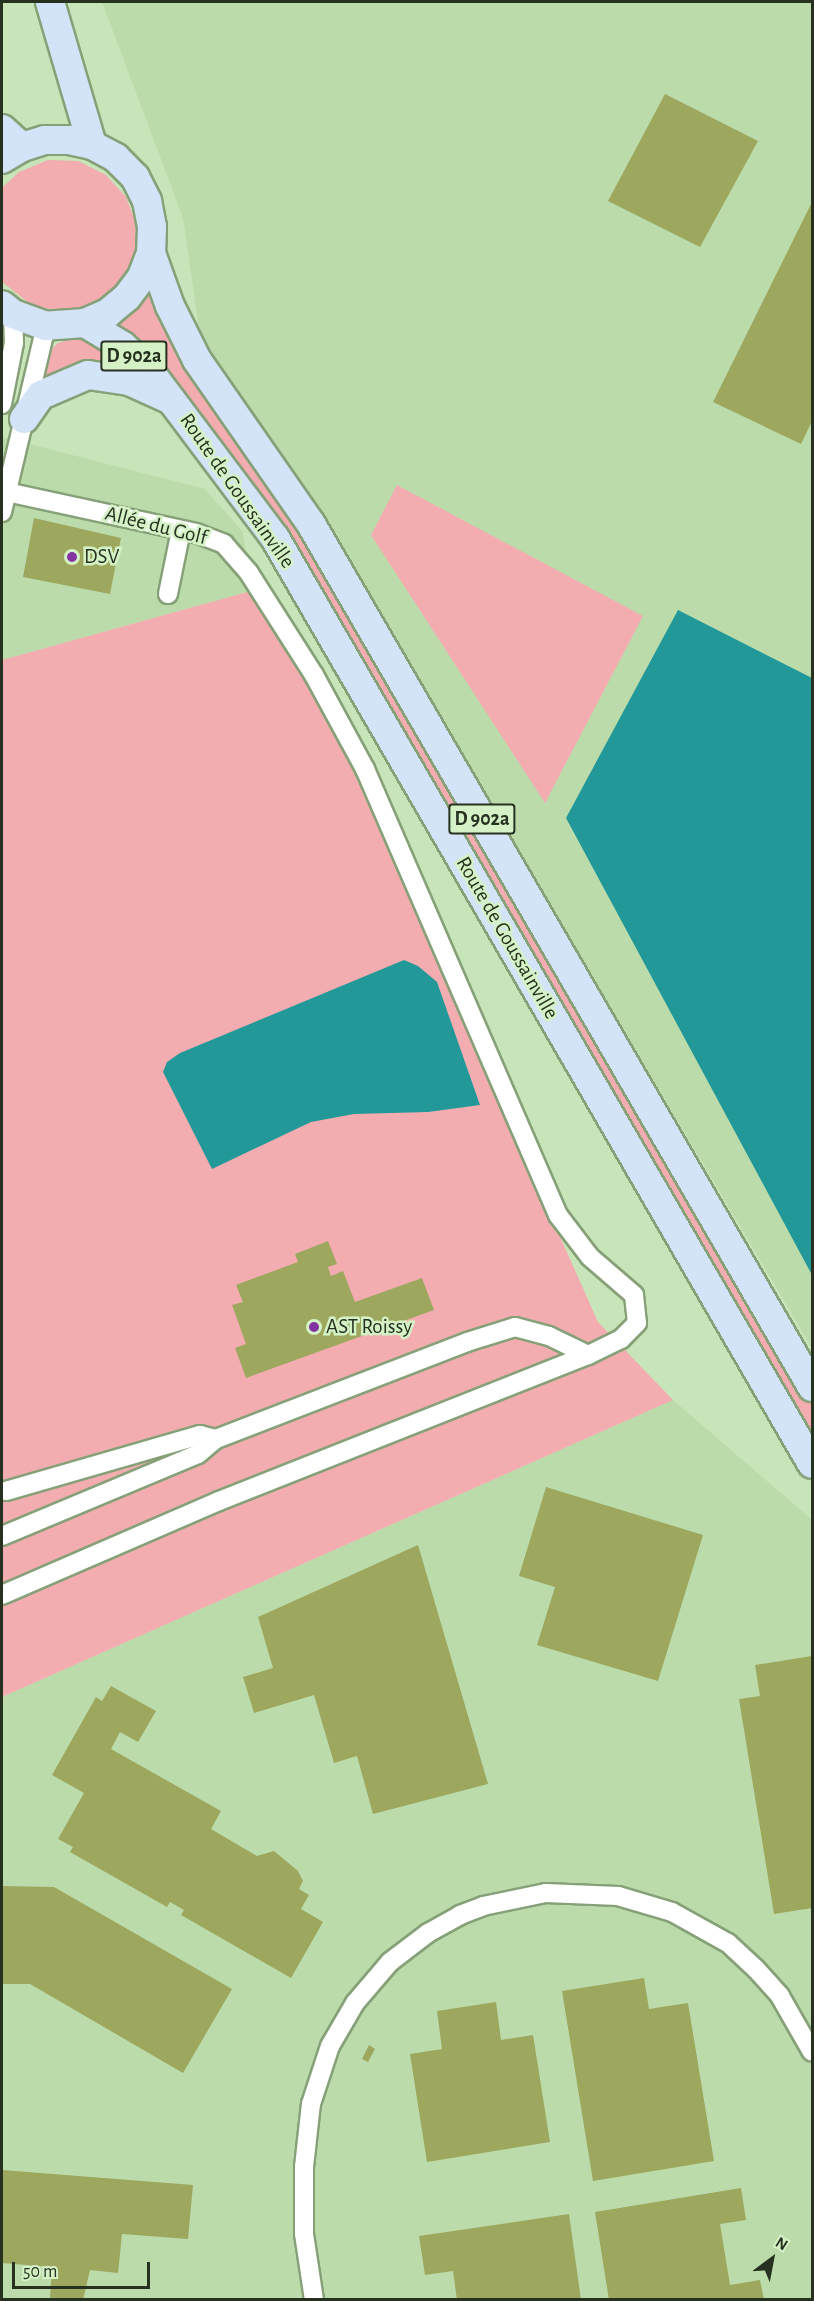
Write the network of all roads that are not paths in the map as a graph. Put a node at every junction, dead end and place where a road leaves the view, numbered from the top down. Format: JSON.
{"nodes":[{"id":1,"x":50,"y":2,"type":"edge"},
{"id":2,"x":8,"y":145,"type":"edge"},
{"id":3,"x":93,"y":145,"type":"junction"},
{"id":4,"x":150,"y":254,"type":"junction"},
{"id":5,"x":7,"y":309,"type":"edge"},
{"id":6,"x":85,"y":323,"type":"junction"},
{"id":7,"x":46,"y":326,"type":"junction"},
{"id":8,"x":173,"y":401,"type":"junction"},
{"id":9,"x":13,"y":411,"type":"edge"},
{"id":10,"x":4,"y":492,"type":"edge"},
{"id":11,"x":2,"y":512,"type":"edge"},
{"id":12,"x":181,"y":530,"type":"junction"},
{"id":13,"x":168,"y":594,"type":"dead end"},
{"id":14,"x":588,"y":1355,"type":"junction"},
{"id":15,"x":813,"y":1387,"type":"edge"},
{"id":16,"x":216,"y":1439,"type":"junction"},
{"id":17,"x":813,"y":1464,"type":"edge"},
{"id":18,"x":6,"y":1491,"type":"dead end"},
{"id":19,"x":2,"y":1536,"type":"edge"},
{"id":20,"x":2,"y":1595,"type":"edge"},
{"id":21,"x":813,"y":2052,"type":"edge"},
{"id":22,"x":314,"y":2300,"type":"edge"}],
"edges":[{"from":1,"to":3,"type":"main road"},
{"from":2,"to":3,"type":"main road"},
{"from":3,"to":4,"type":"main road"},
{"from":4,"to":6,"type":"main road"},
{"from":4,"to":15,"type":"main road","name":"Route de Goussainville","number":"D 902a"},
{"from":5,"to":7,"type":"main road"},
{"from":5,"to":9,"type":"street"},
{"from":6,"to":7,"type":"main road"},
{"from":6,"to":8,"type":"main road","name":"Route de Goussainville","number":"D 902a"},
{"from":7,"to":9,"type":"street"},
{"from":8,"to":9,"type":"main road"},
{"from":8,"to":17,"type":"main road","name":"Route de Goussainville","number":"D 902a"},
{"from":9,"to":10,"type":"street"},
{"from":10,"to":11,"type":"street"},
{"from":10,"to":12,"type":"street","name":"Allée du Golf"},
{"from":12,"to":13,"type":"street"},
{"from":12,"to":14,"type":"street","name":"Allée du Golf"},
{"from":14,"to":16,"type":"street"},
{"from":14,"to":20,"type":"street"},
{"from":16,"to":18,"type":"street"},
{"from":16,"to":19,"type":"street"},
{"from":21,"to":22,"type":"street"}]}
